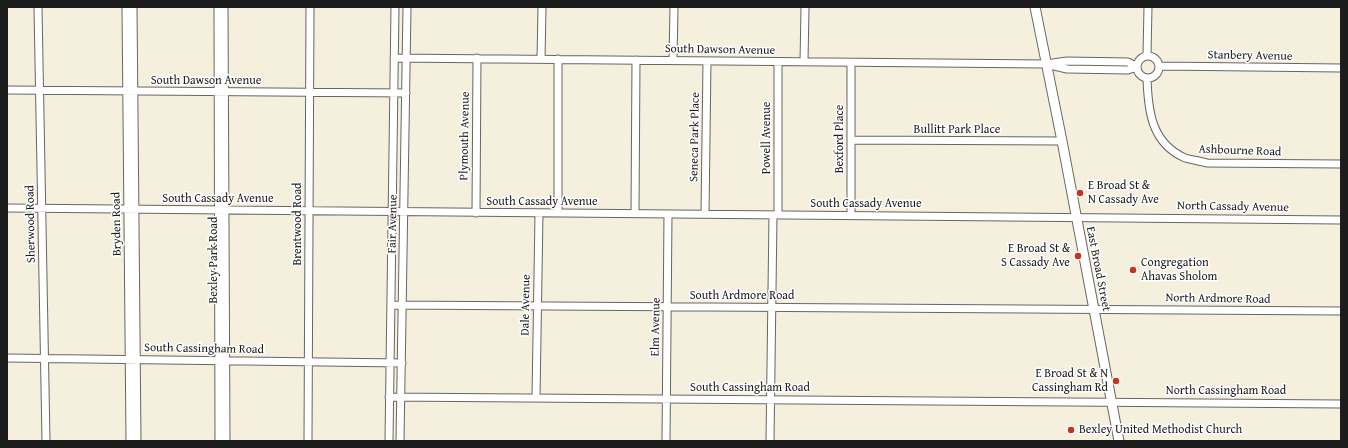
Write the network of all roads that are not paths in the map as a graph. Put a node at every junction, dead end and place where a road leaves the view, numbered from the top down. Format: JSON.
{"nodes":[{"id":1,"x":38,"y":7,"type":"edge"},
{"id":2,"x":126,"y":7,"type":"edge"},
{"id":3,"x":133,"y":7,"type":"edge"},
{"id":4,"x":218,"y":7,"type":"edge"},
{"id":5,"x":224,"y":7,"type":"edge"},
{"id":6,"x":310,"y":7,"type":"edge"},
{"id":7,"x":395,"y":7,"type":"edge"},
{"id":8,"x":407,"y":7,"type":"edge"},
{"id":9,"x":542,"y":7,"type":"edge"},
{"id":10,"x":674,"y":7,"type":"edge"},
{"id":11,"x":805,"y":7,"type":"edge"},
{"id":12,"x":1035,"y":7,"type":"edge"},
{"id":13,"x":1148,"y":7,"type":"edge"},
{"id":14,"x":1147,"y":56,"type":"junction"},
{"id":15,"x":394,"y":58,"type":"junction"},
{"id":16,"x":406,"y":58,"type":"junction"},
{"id":17,"x":477,"y":58,"type":"junction"},
{"id":18,"x":541,"y":59,"type":"junction"},
{"id":19,"x":558,"y":59,"type":"junction"},
{"id":20,"x":636,"y":60,"type":"junction"},
{"id":21,"x":673,"y":60,"type":"junction"},
{"id":22,"x":707,"y":61,"type":"junction"},
{"id":23,"x":778,"y":62,"type":"junction"},
{"id":24,"x":804,"y":62,"type":"junction"},
{"id":25,"x":852,"y":63,"type":"junction"},
{"id":26,"x":1046,"y":64,"type":"junction"},
{"id":27,"x":1160,"y":66,"type":"junction"},
{"id":28,"x":1137,"y":67,"type":"junction"},
{"id":29,"x":1341,"y":68,"type":"edge"},
{"id":30,"x":1147,"y":78,"type":"junction"},
{"id":31,"x":7,"y":90,"type":"edge"},
{"id":32,"x":40,"y":90,"type":"junction"},
{"id":33,"x":130,"y":91,"type":"junction"},
{"id":34,"x":221,"y":92,"type":"junction"},
{"id":35,"x":310,"y":93,"type":"junction"},
{"id":36,"x":394,"y":93,"type":"junction"},
{"id":37,"x":406,"y":93,"type":"junction"},
{"id":38,"x":851,"y":140,"type":"junction"},
{"id":39,"x":1062,"y":141,"type":"junction"},
{"id":40,"x":1341,"y":164,"type":"edge"},
{"id":41,"x":7,"y":208,"type":"edge"},
{"id":42,"x":42,"y":208,"type":"junction"},
{"id":43,"x":131,"y":209,"type":"junction"},
{"id":44,"x":222,"y":210,"type":"junction"},
{"id":45,"x":309,"y":211,"type":"junction"},
{"id":46,"x":392,"y":212,"type":"junction"},
{"id":47,"x":404,"y":212,"type":"junction"},
{"id":48,"x":476,"y":213,"type":"junction"},
{"id":49,"x":539,"y":213,"type":"junction"},
{"id":50,"x":558,"y":213,"type":"junction"},
{"id":51,"x":635,"y":213,"type":"junction"},
{"id":52,"x":668,"y":214,"type":"junction"},
{"id":53,"x":705,"y":214,"type":"junction"},
{"id":54,"x":775,"y":215,"type":"junction"},
{"id":55,"x":850,"y":215,"type":"junction"},
{"id":56,"x":1076,"y":217,"type":"junction"},
{"id":57,"x":1341,"y":220,"type":"edge"},
{"id":58,"x":402,"y":304,"type":"junction"},
{"id":59,"x":391,"y":305,"type":"junction"},
{"id":60,"x":538,"y":305,"type":"junction"},
{"id":61,"x":667,"y":306,"type":"junction"},
{"id":62,"x":772,"y":307,"type":"junction"},
{"id":63,"x":1094,"y":309,"type":"junction"},
{"id":64,"x":1341,"y":311,"type":"edge"},
{"id":65,"x":7,"y":358,"type":"edge"},
{"id":66,"x":45,"y":358,"type":"junction"},
{"id":67,"x":133,"y":360,"type":"junction"},
{"id":68,"x":222,"y":361,"type":"junction"},
{"id":69,"x":308,"y":361,"type":"junction"},
{"id":70,"x":390,"y":363,"type":"junction"},
{"id":71,"x":402,"y":363,"type":"junction"},
{"id":72,"x":389,"y":397,"type":"junction"},
{"id":73,"x":401,"y":397,"type":"junction"},
{"id":74,"x":536,"y":398,"type":"junction"},
{"id":75,"x":666,"y":398,"type":"junction"},
{"id":76,"x":771,"y":399,"type":"junction"},
{"id":77,"x":1111,"y":401,"type":"junction"},
{"id":78,"x":1341,"y":404,"type":"edge"},
{"id":79,"x":46,"y":441,"type":"edge"},
{"id":80,"x":130,"y":441,"type":"edge"},
{"id":81,"x":137,"y":441,"type":"edge"},
{"id":82,"x":219,"y":441,"type":"edge"},
{"id":83,"x":226,"y":441,"type":"edge"},
{"id":84,"x":308,"y":441,"type":"edge"},
{"id":85,"x":389,"y":441,"type":"edge"},
{"id":86,"x":400,"y":441,"type":"edge"},
{"id":87,"x":666,"y":441,"type":"edge"},
{"id":88,"x":770,"y":441,"type":"edge"},
{"id":89,"x":1119,"y":441,"type":"edge"}],
"edges":[{"from":1,"to":32,"type":"street","name":"Sherwood Road"},
{"from":2,"to":33,"type":"street","name":"Bryden Road"},
{"from":3,"to":33,"type":"street","name":"Bryden Road"},
{"from":4,"to":34,"type":"street","name":"Bexley Park Road"},
{"from":5,"to":34,"type":"street","name":"Bexley Park Road"},
{"from":6,"to":35,"type":"street","name":"Brentwood Road"},
{"from":7,"to":15,"type":"street","name":"Fair Avenue"},
{"from":8,"to":16,"type":"street","name":"Fair Avenue"},
{"from":9,"to":18,"type":"street"},
{"from":10,"to":21,"type":"street"},
{"from":11,"to":24,"type":"street"},
{"from":12,"to":26,"type":"main road","name":"East Broad Street"},
{"from":13,"to":14,"type":"street"},
{"from":14,"to":27,"type":"street"},
{"from":14,"to":28,"type":"street"},
{"from":15,"to":16,"type":"street","name":"South Dawson Avenue"},
{"from":15,"to":36,"type":"street","name":"Fair Avenue"},
{"from":16,"to":17,"type":"street","name":"South Dawson Avenue"},
{"from":16,"to":37,"type":"street","name":"Fair Avenue"},
{"from":17,"to":18,"type":"street","name":"South Dawson Avenue"},
{"from":17,"to":48,"type":"street","name":"Plymouth Avenue"},
{"from":18,"to":19,"type":"street","name":"South Dawson Avenue"},
{"from":19,"to":20,"type":"street","name":"South Dawson Avenue"},
{"from":19,"to":50,"type":"street"},
{"from":20,"to":21,"type":"street","name":"South Dawson Avenue"},
{"from":20,"to":51,"type":"street"},
{"from":21,"to":22,"type":"street","name":"South Dawson Avenue"},
{"from":22,"to":23,"type":"street","name":"South Dawson Avenue"},
{"from":22,"to":53,"type":"street","name":"Seneca Park Place"},
{"from":23,"to":24,"type":"street","name":"South Dawson Avenue"},
{"from":23,"to":54,"type":"street","name":"Powell Avenue"},
{"from":24,"to":25,"type":"street","name":"South Dawson Avenue"},
{"from":25,"to":26,"type":"street","name":"South Dawson Avenue"},
{"from":25,"to":38,"type":"street","name":"Bexford Place"},
{"from":26,"to":28,"type":"street"},
{"from":26,"to":39,"type":"main road","name":"East Broad Street"},
{"from":27,"to":29,"type":"street","name":"Stanbery Avenue"},
{"from":27,"to":30,"type":"street"},
{"from":28,"to":30,"type":"street"},
{"from":30,"to":40,"type":"street","name":"Ashbourne Road"},
{"from":31,"to":32,"type":"street","name":"South Dawson Avenue"},
{"from":32,"to":33,"type":"street","name":"South Dawson Avenue"},
{"from":32,"to":42,"type":"street","name":"Sherwood Road"},
{"from":33,"to":34,"type":"street","name":"South Dawson Avenue"},
{"from":33,"to":43,"type":"street","name":"Bryden Road"},
{"from":34,"to":35,"type":"street","name":"South Dawson Avenue"},
{"from":34,"to":44,"type":"street","name":"Bexley Park Road"},
{"from":35,"to":36,"type":"street","name":"South Dawson Avenue"},
{"from":35,"to":45,"type":"street","name":"Brentwood Road"},
{"from":36,"to":37,"type":"street","name":"South Dawson Avenue"},
{"from":36,"to":46,"type":"street","name":"Fair Avenue"},
{"from":37,"to":47,"type":"street","name":"Fair Avenue"},
{"from":38,"to":39,"type":"street","name":"Bullitt Park Place"},
{"from":38,"to":55,"type":"street","name":"Bexford Place"},
{"from":39,"to":56,"type":"main road","name":"East Broad Street"},
{"from":41,"to":42,"type":"street","name":"South Cassady Avenue"},
{"from":42,"to":43,"type":"street","name":"South Cassady Avenue"},
{"from":42,"to":66,"type":"street","name":"Sherwood Road"},
{"from":43,"to":44,"type":"street","name":"South Cassady Avenue"},
{"from":43,"to":67,"type":"street","name":"Bryden Road"},
{"from":44,"to":45,"type":"street","name":"South Cassady Avenue"},
{"from":44,"to":68,"type":"street","name":"Bexley Park Road"},
{"from":45,"to":46,"type":"street","name":"South Cassady Avenue"},
{"from":45,"to":69,"type":"street","name":"Brentwood Road"},
{"from":46,"to":47,"type":"street","name":"South Cassady Avenue"},
{"from":46,"to":59,"type":"street","name":"Fair Avenue"},
{"from":47,"to":48,"type":"street","name":"South Cassady Avenue"},
{"from":47,"to":58,"type":"street","name":"Fair Avenue"},
{"from":48,"to":49,"type":"street","name":"South Cassady Avenue"},
{"from":49,"to":50,"type":"street","name":"South Cassady Avenue"},
{"from":49,"to":60,"type":"street","name":"Dale Avenue"},
{"from":50,"to":51,"type":"street","name":"South Cassady Avenue"},
{"from":51,"to":52,"type":"street","name":"South Cassady Avenue"},
{"from":52,"to":53,"type":"street","name":"South Cassady Avenue"},
{"from":52,"to":61,"type":"street","name":"Elm Avenue"},
{"from":53,"to":54,"type":"street","name":"South Cassady Avenue"},
{"from":54,"to":55,"type":"street","name":"South Cassady Avenue"},
{"from":54,"to":62,"type":"street","name":"Powell Avenue"},
{"from":55,"to":56,"type":"street","name":"South Cassady Avenue"},
{"from":56,"to":57,"type":"street","name":"North Cassady Avenue"},
{"from":56,"to":63,"type":"main road","name":"East Broad Street"},
{"from":58,"to":59,"type":"street","name":"South Ardmore Road"},
{"from":58,"to":60,"type":"street","name":"South Ardmore Road"},
{"from":58,"to":71,"type":"street","name":"Fair Avenue"},
{"from":59,"to":70,"type":"street","name":"Fair Avenue"},
{"from":60,"to":61,"type":"street","name":"South Ardmore Road"},
{"from":60,"to":74,"type":"street","name":"Dale Avenue"},
{"from":61,"to":62,"type":"street","name":"South Ardmore Road"},
{"from":61,"to":75,"type":"street","name":"Elm Avenue"},
{"from":62,"to":63,"type":"street","name":"South Ardmore Road"},
{"from":62,"to":76,"type":"street","name":"Powell Avenue"},
{"from":63,"to":64,"type":"street","name":"North Ardmore Road"},
{"from":63,"to":77,"type":"main road","name":"East Broad Street"},
{"from":65,"to":66,"type":"street","name":"South Cassingham Road"},
{"from":66,"to":67,"type":"street","name":"South Cassingham Road"},
{"from":66,"to":79,"type":"street","name":"Sherwood Road"},
{"from":67,"to":68,"type":"street","name":"South Cassingham Road"},
{"from":67,"to":80,"type":"street","name":"Bryden Road"},
{"from":67,"to":81,"type":"street","name":"Bryden Road"},
{"from":68,"to":69,"type":"street","name":"South Cassingham Road"},
{"from":68,"to":82,"type":"street","name":"Bexley Park Road"},
{"from":68,"to":83,"type":"street","name":"Bexley Park Road"},
{"from":69,"to":70,"type":"street","name":"South Cassingham Road"},
{"from":69,"to":84,"type":"street","name":"Brentwood Road"},
{"from":70,"to":71,"type":"street","name":"South Cassingham Road"},
{"from":70,"to":72,"type":"street","name":"Fair Avenue"},
{"from":71,"to":73,"type":"street","name":"Fair Avenue"},
{"from":72,"to":73,"type":"street","name":"South Cassingham Road"},
{"from":72,"to":85,"type":"street","name":"Fair Avenue"},
{"from":73,"to":74,"type":"street","name":"South Cassingham Road"},
{"from":73,"to":86,"type":"street","name":"Fair Avenue"},
{"from":74,"to":75,"type":"street","name":"South Cassingham Road"},
{"from":75,"to":76,"type":"street","name":"South Cassingham Road"},
{"from":75,"to":87,"type":"street","name":"Elm Avenue"},
{"from":76,"to":77,"type":"street","name":"South Cassingham Road"},
{"from":76,"to":88,"type":"street","name":"Powell Avenue"},
{"from":77,"to":78,"type":"street","name":"North Cassingham Road"},
{"from":77,"to":89,"type":"main road","name":"East Broad Street"}]}
